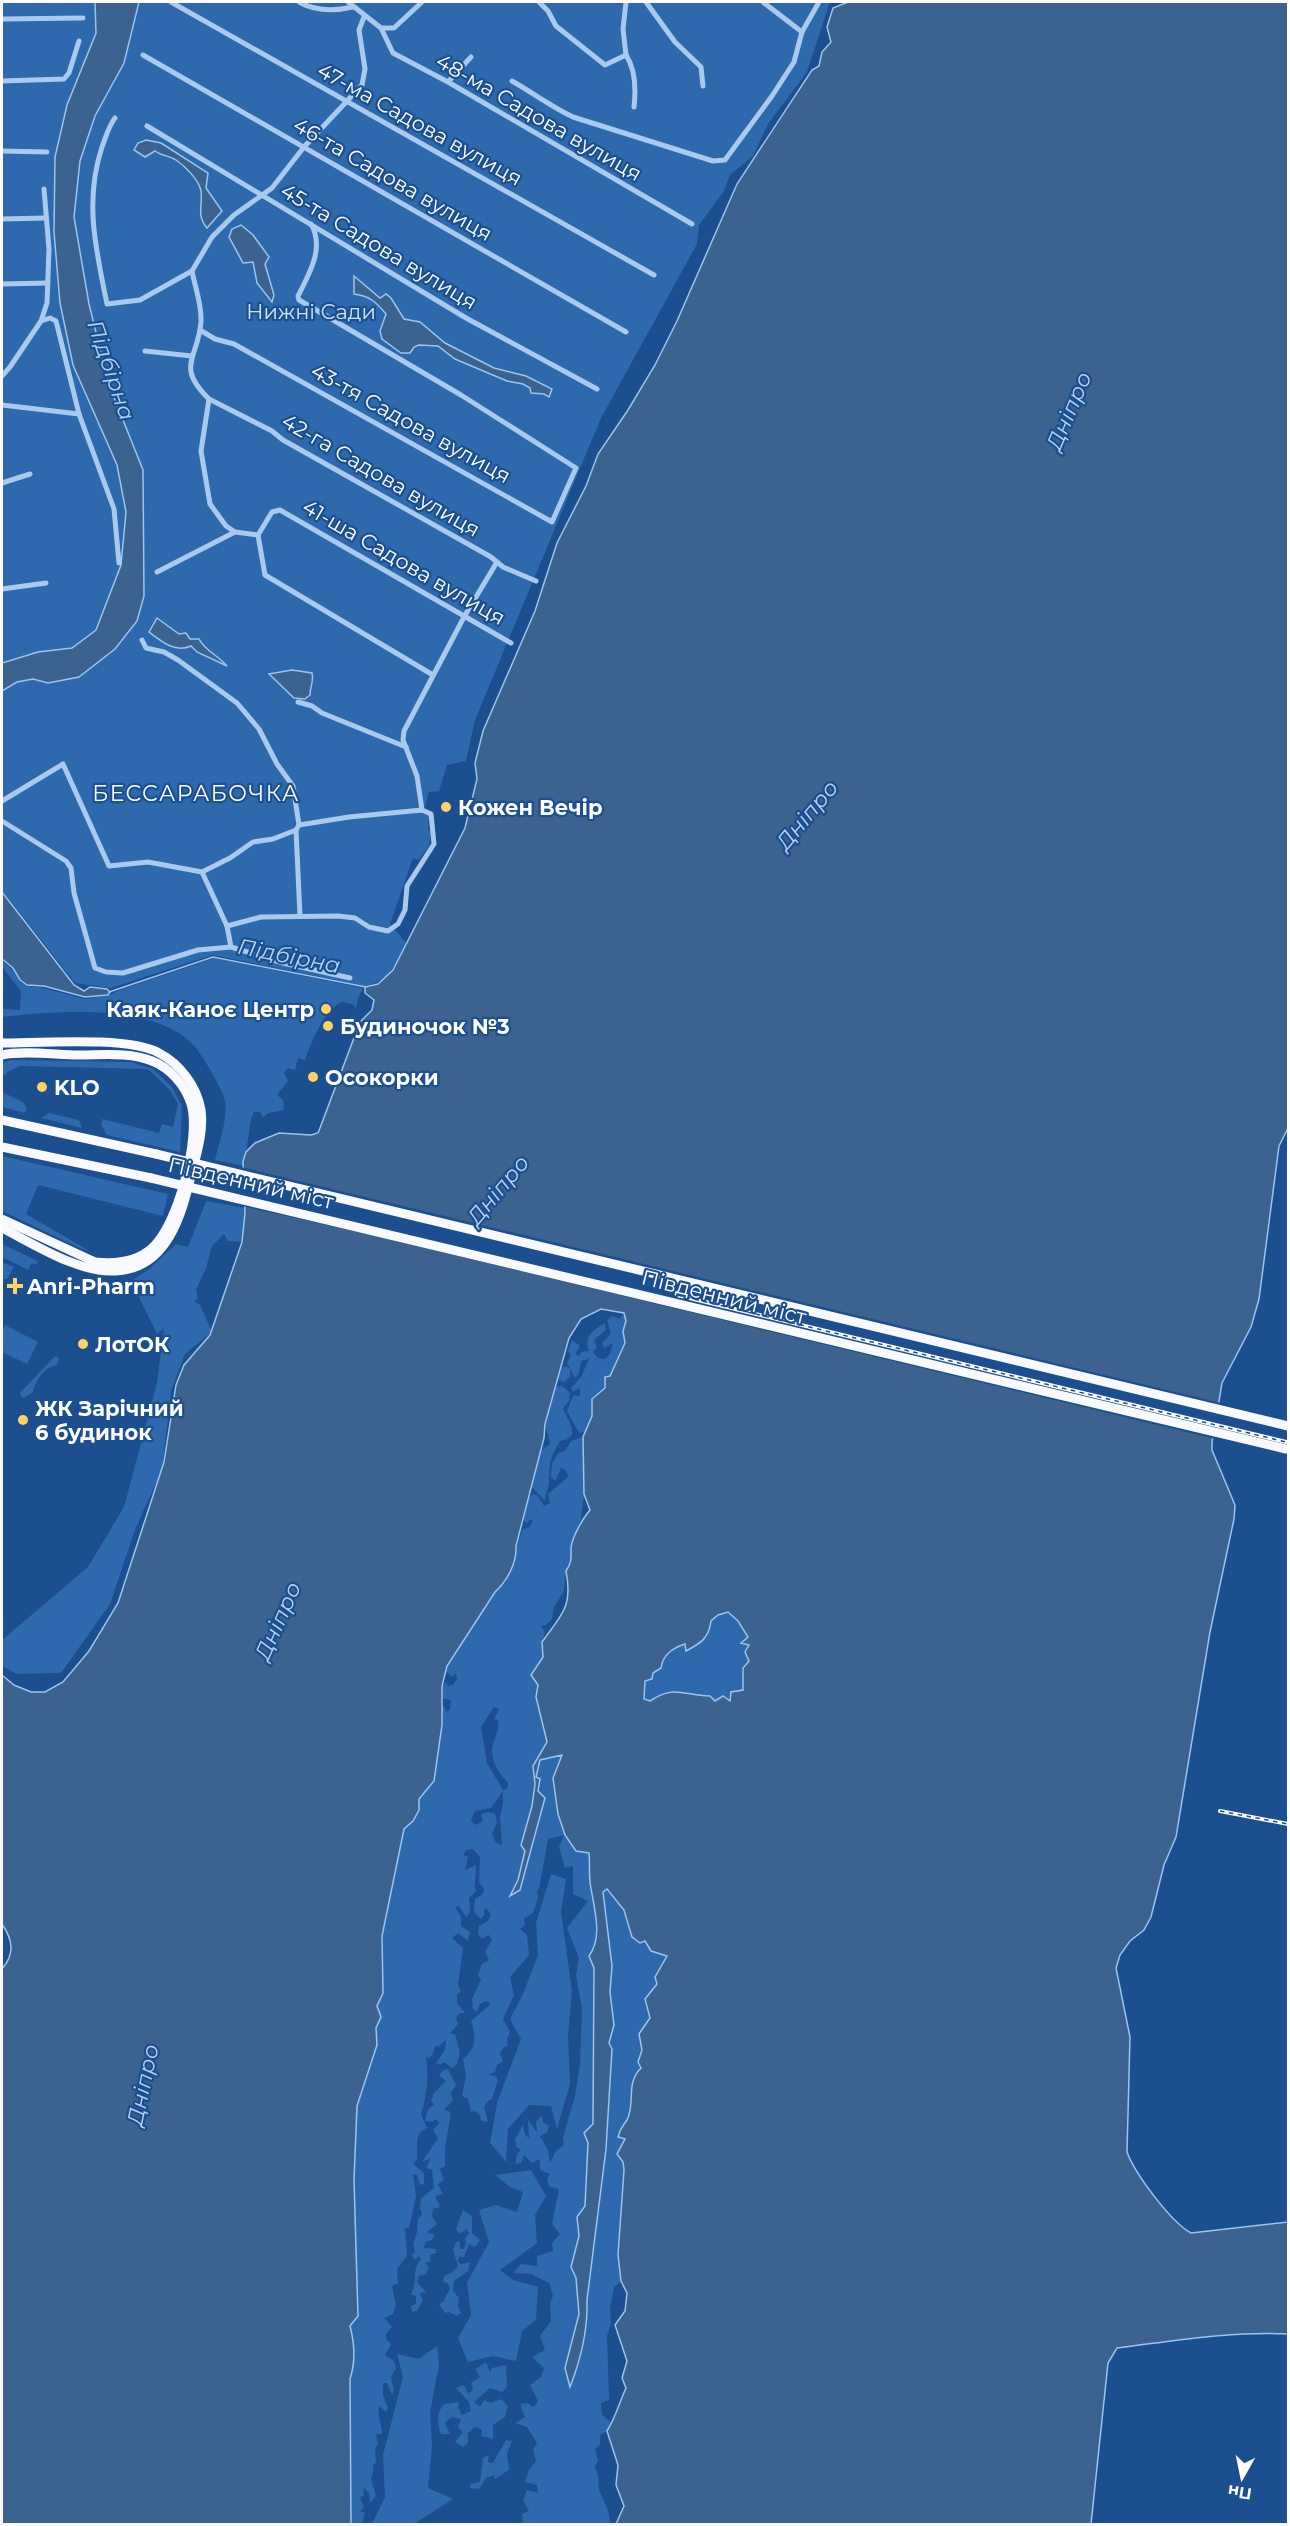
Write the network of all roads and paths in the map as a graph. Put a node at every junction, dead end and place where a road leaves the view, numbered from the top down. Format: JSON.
{"nodes":[{"id":1,"x":171,"y":2,"type":"edge"},
{"id":2,"x":299,"y":2,"type":"edge"},
{"id":3,"x":348,"y":2,"type":"edge"},
{"id":4,"x":422,"y":2,"type":"edge"},
{"id":5,"x":539,"y":2,"type":"edge"},
{"id":6,"x":626,"y":2,"type":"edge"},
{"id":7,"x":646,"y":2,"type":"edge"},
{"id":8,"x":763,"y":2,"type":"edge"},
{"id":9,"x":819,"y":2,"type":"edge"},
{"id":10,"x":352,"y":7,"type":"junction"},
{"id":11,"x":364,"y":17,"type":"junction"},
{"id":12,"x":83,"y":18,"type":"dead end"},
{"id":13,"x":2,"y":19,"type":"edge"},
{"id":14,"x":381,"y":28,"type":"junction"},
{"id":15,"x":802,"y":32,"type":"junction"},
{"id":16,"x":79,"y":41,"type":"dead end"},
{"id":17,"x":142,"y":55,"type":"dead end"},
{"id":18,"x":626,"y":55,"type":"junction"},
{"id":19,"x":471,"y":57,"type":"dead end"},
{"id":20,"x":2,"y":81,"type":"edge"},
{"id":21,"x":512,"y":81,"type":"dead end"},
{"id":22,"x":448,"y":82,"type":"junction"},
{"id":23,"x":703,"y":86,"type":"dead end"},
{"id":24,"x":345,"y":102,"type":"junction"},
{"id":25,"x":634,"y":107,"type":"dead end"},
{"id":26,"x":116,"y":118,"type":"dead end"},
{"id":27,"x":147,"y":126,"type":"dead end"},
{"id":28,"x":304,"y":147,"type":"junction"},
{"id":29,"x":2,"y":151,"type":"edge"},
{"id":30,"x":47,"y":152,"type":"dead end"},
{"id":31,"x":44,"y":189,"type":"dead end"},
{"id":32,"x":263,"y":195,"type":"junction"},
{"id":33,"x":46,"y":218,"type":"junction"},
{"id":34,"x":2,"y":219,"type":"edge"},
{"id":35,"x":311,"y":224,"type":"junction"},
{"id":36,"x":692,"y":224,"type":"dead end"},
{"id":37,"x":192,"y":271,"type":"junction"},
{"id":38,"x":654,"y":275,"type":"dead end"},
{"id":39,"x":48,"y":283,"type":"junction"},
{"id":40,"x":2,"y":284,"type":"edge"},
{"id":41,"x":42,"y":318,"type":"junction"},
{"id":42,"x":200,"y":330,"type":"junction"},
{"id":43,"x":626,"y":332,"type":"dead end"},
{"id":44,"x":145,"y":351,"type":"dead end"},
{"id":45,"x":192,"y":356,"type":"junction"},
{"id":46,"x":2,"y":376,"type":"edge"},
{"id":47,"x":597,"y":389,"type":"dead end"},
{"id":48,"x":209,"y":399,"type":"junction"},
{"id":49,"x":2,"y":405,"type":"edge"},
{"id":50,"x":79,"y":414,"type":"junction"},
{"id":51,"x":30,"y":474,"type":"dead end"},
{"id":52,"x":2,"y":483,"type":"edge"},
{"id":53,"x":235,"y":532,"type":"junction"},
{"id":54,"x":258,"y":535,"type":"junction"},
{"id":55,"x":497,"y":562,"type":"junction"},
{"id":56,"x":119,"y":563,"type":"dead end"},
{"id":57,"x":157,"y":572,"type":"dead end"},
{"id":58,"x":536,"y":581,"type":"dead end"},
{"id":59,"x":46,"y":583,"type":"dead end"},
{"id":60,"x":2,"y":589,"type":"edge"},
{"id":61,"x":464,"y":617,"type":"junction"},
{"id":62,"x":142,"y":640,"type":"dead end"},
{"id":63,"x":511,"y":643,"type":"dead end"},
{"id":64,"x":433,"y":675,"type":"junction"},
{"id":65,"x":298,"y":702,"type":"dead end"},
{"id":66,"x":406,"y":747,"type":"junction"},
{"id":67,"x":2,"y":801,"type":"edge"},
{"id":68,"x":422,"y":810,"type":"junction"},
{"id":69,"x":2,"y":821,"type":"edge"},
{"id":70,"x":298,"y":828,"type":"junction"},
{"id":71,"x":202,"y":872,"type":"junction"},
{"id":72,"x":300,"y":916,"type":"junction"},
{"id":73,"x":227,"y":926,"type":"junction"},
{"id":74,"x":231,"y":947,"type":"junction"},
{"id":75,"x":350,"y":978,"type":"dead end"},
{"id":76,"x":2,"y":1043,"type":"edge"},
{"id":77,"x":2,"y":1055,"type":"edge"},
{"id":78,"x":2,"y":1120,"type":"edge"},
{"id":79,"x":2,"y":1147,"type":"edge"},
{"id":80,"x":188,"y":1162,"type":"junction"},
{"id":81,"x":2,"y":1219,"type":"edge"},
{"id":82,"x":2,"y":1228,"type":"edge"},
{"id":83,"x":1288,"y":1426,"type":"edge"},
{"id":84,"x":1288,"y":1450,"type":"edge"}],
"edges":[{"from":1,"to":24,"type":"street","name":"47-ма Садова вулиця"},
{"from":2,"to":10,"type":"street"},
{"from":3,"to":10,"type":"street"},
{"from":4,"to":14,"type":"street"},
{"from":5,"to":18,"type":"street"},
{"from":6,"to":18,"type":"street"},
{"from":7,"to":23,"type":"street"},
{"from":8,"to":15,"type":"street"},
{"from":9,"to":15,"type":"street"},
{"from":10,"to":11,"type":"street"},
{"from":11,"to":14,"type":"street"},
{"from":11,"to":24,"type":"street"},
{"from":12,"to":13,"type":"street"},
{"from":14,"to":22,"type":"street","name":"48-ма Садова вулиця"},
{"from":15,"to":21,"type":"street"},
{"from":16,"to":20,"type":"street"},
{"from":17,"to":28,"type":"street","name":"46-та Садова вулиця"},
{"from":18,"to":25,"type":"street"},
{"from":19,"to":22,"type":"street"},
{"from":22,"to":36,"type":"street","name":"48-ма Садова вулиця"},
{"from":24,"to":28,"type":"street"},
{"from":24,"to":38,"type":"street","name":"47-ма Садова вулиця"},
{"from":26,"to":37,"type":"street"},
{"from":27,"to":32,"type":"street","name":"45-та Садова вулиця"},
{"from":28,"to":32,"type":"street"},
{"from":28,"to":43,"type":"street","name":"46-та Садова вулиця"},
{"from":29,"to":30,"type":"street"},
{"from":31,"to":33,"type":"street"},
{"from":32,"to":35,"type":"street","name":"45-та Садова вулиця"},
{"from":32,"to":37,"type":"street"},
{"from":33,"to":34,"type":"street"},
{"from":33,"to":39,"type":"street"},
{"from":35,"to":42,"type":"street","name":"43-тя Садова вулиця"},
{"from":35,"to":47,"type":"street","name":"45-та Садова вулиця"},
{"from":37,"to":42,"type":"street"},
{"from":39,"to":40,"type":"street"},
{"from":39,"to":41,"type":"street"},
{"from":41,"to":46,"type":"street"},
{"from":41,"to":50,"type":"street"},
{"from":42,"to":45,"type":"street"},
{"from":44,"to":45,"type":"street"},
{"from":45,"to":48,"type":"street"},
{"from":48,"to":53,"type":"street"},
{"from":48,"to":55,"type":"street","name":"42-га Садова вулиця"},
{"from":49,"to":50,"type":"street"},
{"from":50,"to":56,"type":"street"},
{"from":51,"to":52,"type":"street"},
{"from":53,"to":54,"type":"street"},
{"from":53,"to":57,"type":"street"},
{"from":54,"to":61,"type":"street","name":"41-ша Садова вулиця"},
{"from":54,"to":64,"type":"street"},
{"from":55,"to":58,"type":"street","name":"42-га Садова вулиця"},
{"from":55,"to":61,"type":"street"},
{"from":59,"to":60,"type":"street"},
{"from":61,"to":63,"type":"street","name":"41-ша Садова вулиця"},
{"from":61,"to":64,"type":"street"},
{"from":62,"to":70,"type":"street"},
{"from":64,"to":66,"type":"street"},
{"from":65,"to":66,"type":"street"},
{"from":66,"to":68,"type":"street"},
{"from":67,"to":71,"type":"street"},
{"from":68,"to":70,"type":"street"},
{"from":68,"to":72,"type":"street"},
{"from":69,"to":74,"type":"street"},
{"from":70,"to":71,"type":"street"},
{"from":70,"to":72,"type":"street"},
{"from":71,"to":73,"type":"street"},
{"from":72,"to":73,"type":"street"},
{"from":73,"to":74,"type":"street"},
{"from":74,"to":75,"type":"street"},
{"from":76,"to":82,"type":"highway"},
{"from":77,"to":80,"type":"highway"},
{"from":78,"to":80,"type":"highway","name":"Південний міст","bridge":true},
{"from":79,"to":84,"type":"highway","name":"Південний міст","bridge":true},
{"from":80,"to":81,"type":"highway"},
{"from":80,"to":83,"type":"highway","name":"Південний міст","bridge":true}]}
